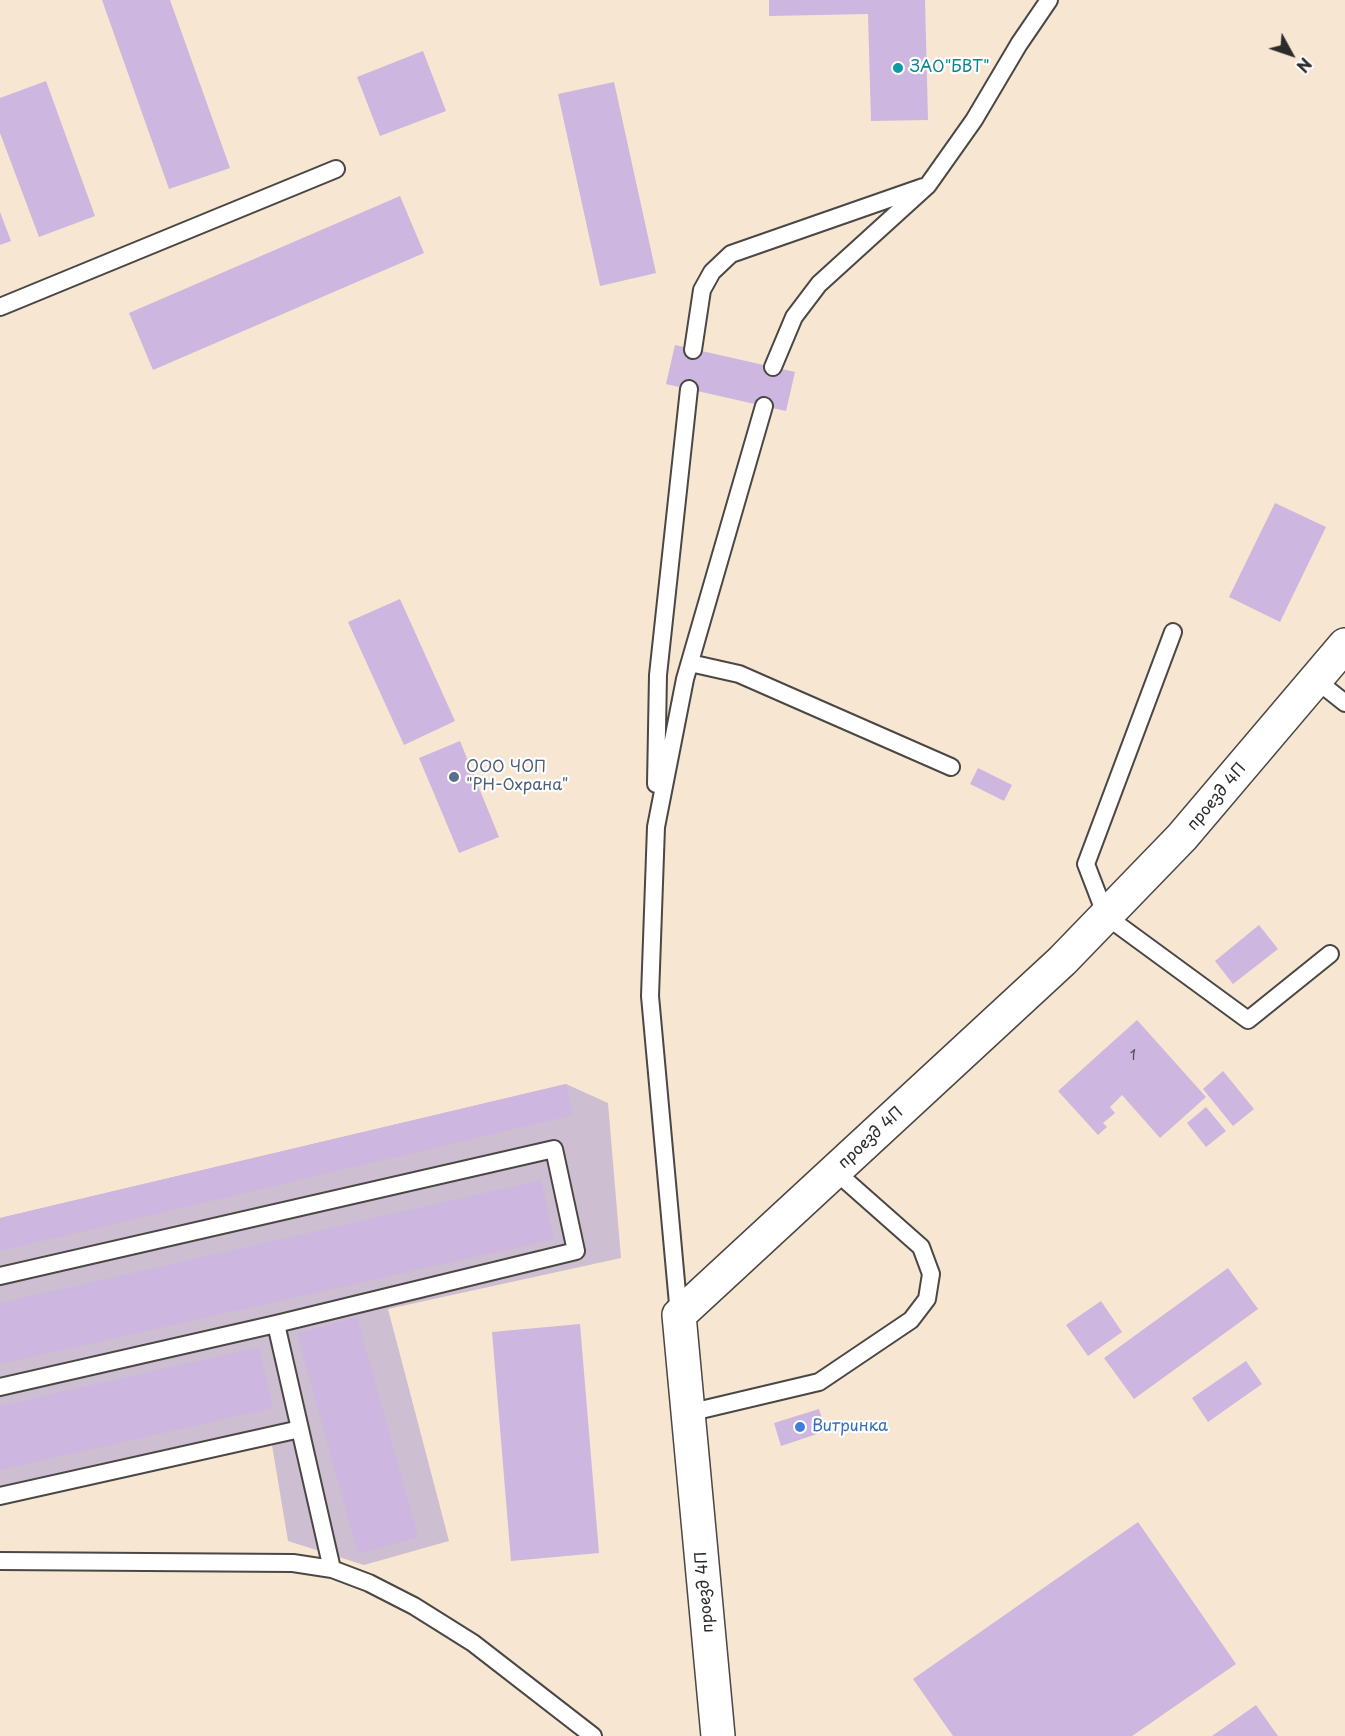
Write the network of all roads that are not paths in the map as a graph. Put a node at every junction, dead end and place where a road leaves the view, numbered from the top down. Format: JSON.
{"nodes":[{"id":1,"x":1049,"y":0,"type":"edge"},
{"id":2,"x":336,"y":169,"type":"dead end"},
{"id":3,"x":928,"y":185,"type":"junction"},
{"id":4,"x":0,"y":307,"type":"edge"},
{"id":5,"x":693,"y":350,"type":"dead end"},
{"id":6,"x":772,"y":367,"type":"dead end"},
{"id":7,"x":689,"y":389,"type":"dead end"},
{"id":8,"x":764,"y":406,"type":"dead end"},
{"id":9,"x":1173,"y":632,"type":"dead end"},
{"id":10,"x":1345,"y":645,"type":"edge"},
{"id":11,"x":690,"y":663,"type":"junction"},
{"id":12,"x":1316,"y":680,"type":"junction"},
{"id":13,"x":1345,"y":703,"type":"edge"},
{"id":14,"x":951,"y":767,"type":"dead end"},
{"id":15,"x":656,"y":827,"type":"junction"},
{"id":16,"x":1106,"y":916,"type":"junction"},
{"id":17,"x":1330,"y":954,"type":"dead end"},
{"id":18,"x":835,"y":1171,"type":"junction"},
{"id":19,"x":0,"y":1276,"type":"edge"},
{"id":20,"x":679,"y":1315,"type":"junction"},
{"id":21,"x":276,"y":1324,"type":"junction"},
{"id":22,"x":0,"y":1387,"type":"edge"},
{"id":23,"x":688,"y":1413,"type":"junction"},
{"id":24,"x":300,"y":1429,"type":"junction"},
{"id":25,"x":0,"y":1496,"type":"edge"},
{"id":26,"x":0,"y":1561,"type":"edge"},
{"id":27,"x":332,"y":1569,"type":"junction"},
{"id":28,"x":585,"y":1734,"type":"edge"},
{"id":29,"x":718,"y":1736,"type":"edge"}],
"edges":[{"from":1,"to":3,"type":"lane"},
{"from":2,"to":4,"type":"lane"},
{"from":3,"to":5,"type":"lane"},
{"from":3,"to":6,"type":"lane"},
{"from":7,"to":15,"type":"lane"},
{"from":8,"to":11,"type":"lane"},
{"from":9,"to":16,"type":"lane"},
{"from":10,"to":12,"type":"street","name":"проезд 4П"},
{"from":11,"to":14,"type":"lane"},
{"from":11,"to":15,"type":"lane"},
{"from":12,"to":13,"type":"lane"},
{"from":12,"to":16,"type":"street","name":"проезд 4П"},
{"from":15,"to":20,"type":"lane"},
{"from":16,"to":17,"type":"lane"},
{"from":16,"to":18,"type":"street","name":"проезд 4П"},
{"from":18,"to":20,"type":"street","name":"проезд 4П"},
{"from":18,"to":23,"type":"lane"},
{"from":19,"to":21,"type":"lane"},
{"from":20,"to":23,"type":"street","name":"проезд 4П"},
{"from":21,"to":22,"type":"lane"},
{"from":21,"to":24,"type":"lane"},
{"from":23,"to":29,"type":"street","name":"проезд 4П"},
{"from":24,"to":25,"type":"lane"},
{"from":24,"to":27,"type":"lane"},
{"from":26,"to":27,"type":"lane"},
{"from":27,"to":28,"type":"lane"}]}
